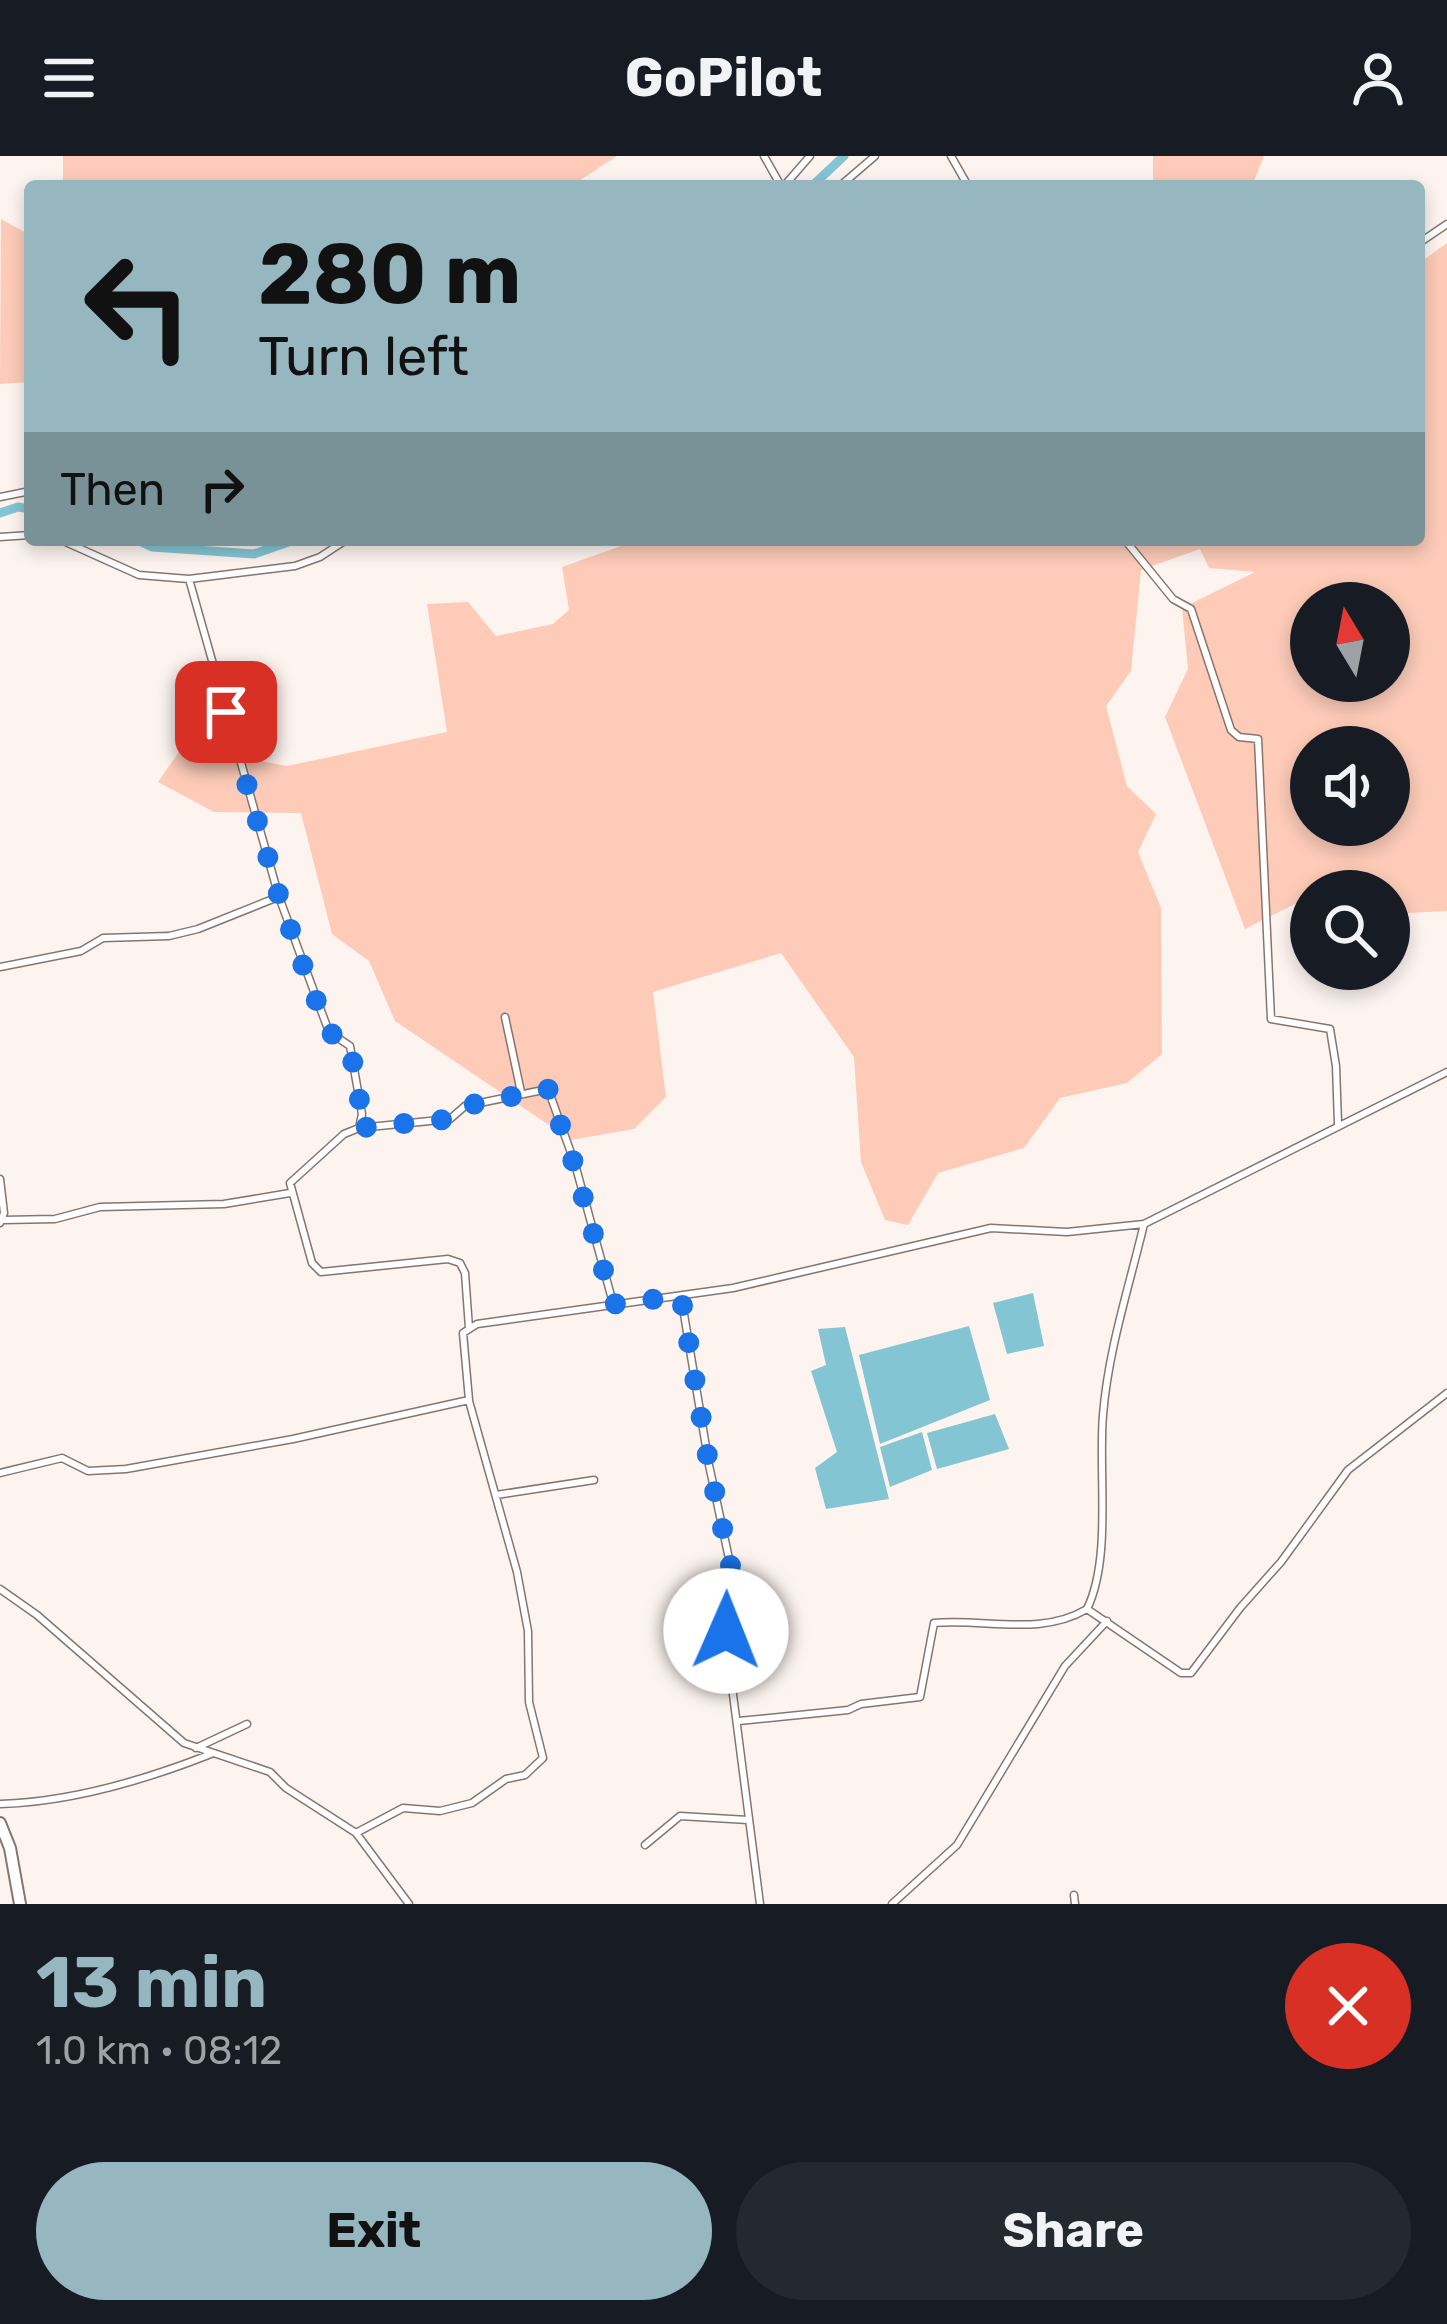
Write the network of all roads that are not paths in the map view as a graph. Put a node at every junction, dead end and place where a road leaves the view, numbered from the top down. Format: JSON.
{"nodes":[{"id":1,"x":810,"y":156,"type":"edge"},
{"id":2,"x":874,"y":156,"type":"edge"},
{"id":3,"x":788,"y":180,"type":"edge"},
{"id":4,"x":847,"y":180,"type":"edge"},
{"id":5,"x":75,"y":546,"type":"edge"},
{"id":6,"x":337,"y":546,"type":"edge"},
{"id":7,"x":1130,"y":546,"type":"edge"},
{"id":8,"x":189,"y":579,"type":"junction"},
{"id":9,"x":279,"y":896,"type":"junction"},
{"id":10,"x":0,"y":967,"type":"edge"},
{"id":11,"x":505,"y":1017,"type":"dead end"},
{"id":12,"x":1447,"y":1072,"type":"edge"},
{"id":13,"x":521,"y":1092,"type":"junction"},
{"id":14,"x":1338,"y":1124,"type":"junction"},
{"id":15,"x":358,"y":1128,"type":"junction"},
{"id":16,"x":0,"y":1179,"type":"edge"},
{"id":17,"x":291,"y":1193,"type":"junction"},
{"id":18,"x":2,"y":1222,"type":"edge"},
{"id":19,"x":1144,"y":1224,"type":"junction"},
{"id":20,"x":681,"y":1296,"type":"junction"},
{"id":21,"x":613,"y":1304,"type":"junction"},
{"id":22,"x":469,"y":1328,"type":"junction"},
{"id":23,"x":1447,"y":1394,"type":"edge"},
{"id":24,"x":469,"y":1400,"type":"junction"},
{"id":25,"x":0,"y":1473,"type":"edge"},
{"id":26,"x":593,"y":1480,"type":"dead end"},
{"id":27,"x":495,"y":1496,"type":"junction"},
{"id":28,"x":0,"y":1588,"type":"edge"},
{"id":29,"x":1087,"y":1609,"type":"junction"},
{"id":30,"x":1107,"y":1621,"type":"junction"},
{"id":31,"x":739,"y":1720,"type":"junction"},
{"id":32,"x":247,"y":1724,"type":"dead end"},
{"id":33,"x":196,"y":1748,"type":"junction"},
{"id":34,"x":212,"y":1754,"type":"junction"},
{"id":35,"x":0,"y":1804,"type":"edge"},
{"id":36,"x":748,"y":1820,"type":"junction"},
{"id":37,"x":0,"y":1823,"type":"edge"},
{"id":38,"x":356,"y":1833,"type":"junction"},
{"id":39,"x":645,"y":1845,"type":"dead end"},
{"id":40,"x":20,"y":1904,"type":"edge"},
{"id":41,"x":409,"y":1904,"type":"edge"},
{"id":42,"x":760,"y":1904,"type":"edge"},
{"id":43,"x":892,"y":1904,"type":"edge"}],
"edges":[{"from":1,"to":3,"type":"street"},
{"from":2,"to":4,"type":"street"},
{"from":5,"to":8,"type":"street"},
{"from":6,"to":8,"type":"street"},
{"from":7,"to":14,"type":"street"},
{"from":8,"to":9,"type":"street"},
{"from":9,"to":10,"type":"street"},
{"from":9,"to":15,"type":"street"},
{"from":11,"to":13,"type":"street"},
{"from":12,"to":14,"type":"street"},
{"from":13,"to":15,"type":"street"},
{"from":13,"to":21,"type":"street"},
{"from":14,"to":19,"type":"street"},
{"from":15,"to":17,"type":"street"},
{"from":16,"to":18,"type":"street"},
{"from":17,"to":18,"type":"street"},
{"from":17,"to":22,"type":"street"},
{"from":19,"to":20,"type":"street"},
{"from":19,"to":29,"type":"street"},
{"from":20,"to":21,"type":"street"},
{"from":20,"to":31,"type":"street"},
{"from":21,"to":22,"type":"street"},
{"from":22,"to":24,"type":"street"},
{"from":23,"to":30,"type":"street"},
{"from":24,"to":25,"type":"street"},
{"from":24,"to":27,"type":"street"},
{"from":26,"to":27,"type":"street"},
{"from":27,"to":38,"type":"street"},
{"from":28,"to":33,"type":"street"},
{"from":29,"to":30,"type":"street"},
{"from":29,"to":31,"type":"street"},
{"from":30,"to":43,"type":"street"},
{"from":31,"to":36,"type":"street"},
{"from":32,"to":33,"type":"street"},
{"from":33,"to":34,"type":"street"},
{"from":34,"to":35,"type":"street"},
{"from":34,"to":38,"type":"street"},
{"from":36,"to":39,"type":"street"},
{"from":36,"to":42,"type":"street"},
{"from":37,"to":40,"type":"main road"},
{"from":38,"to":41,"type":"street"}]}
